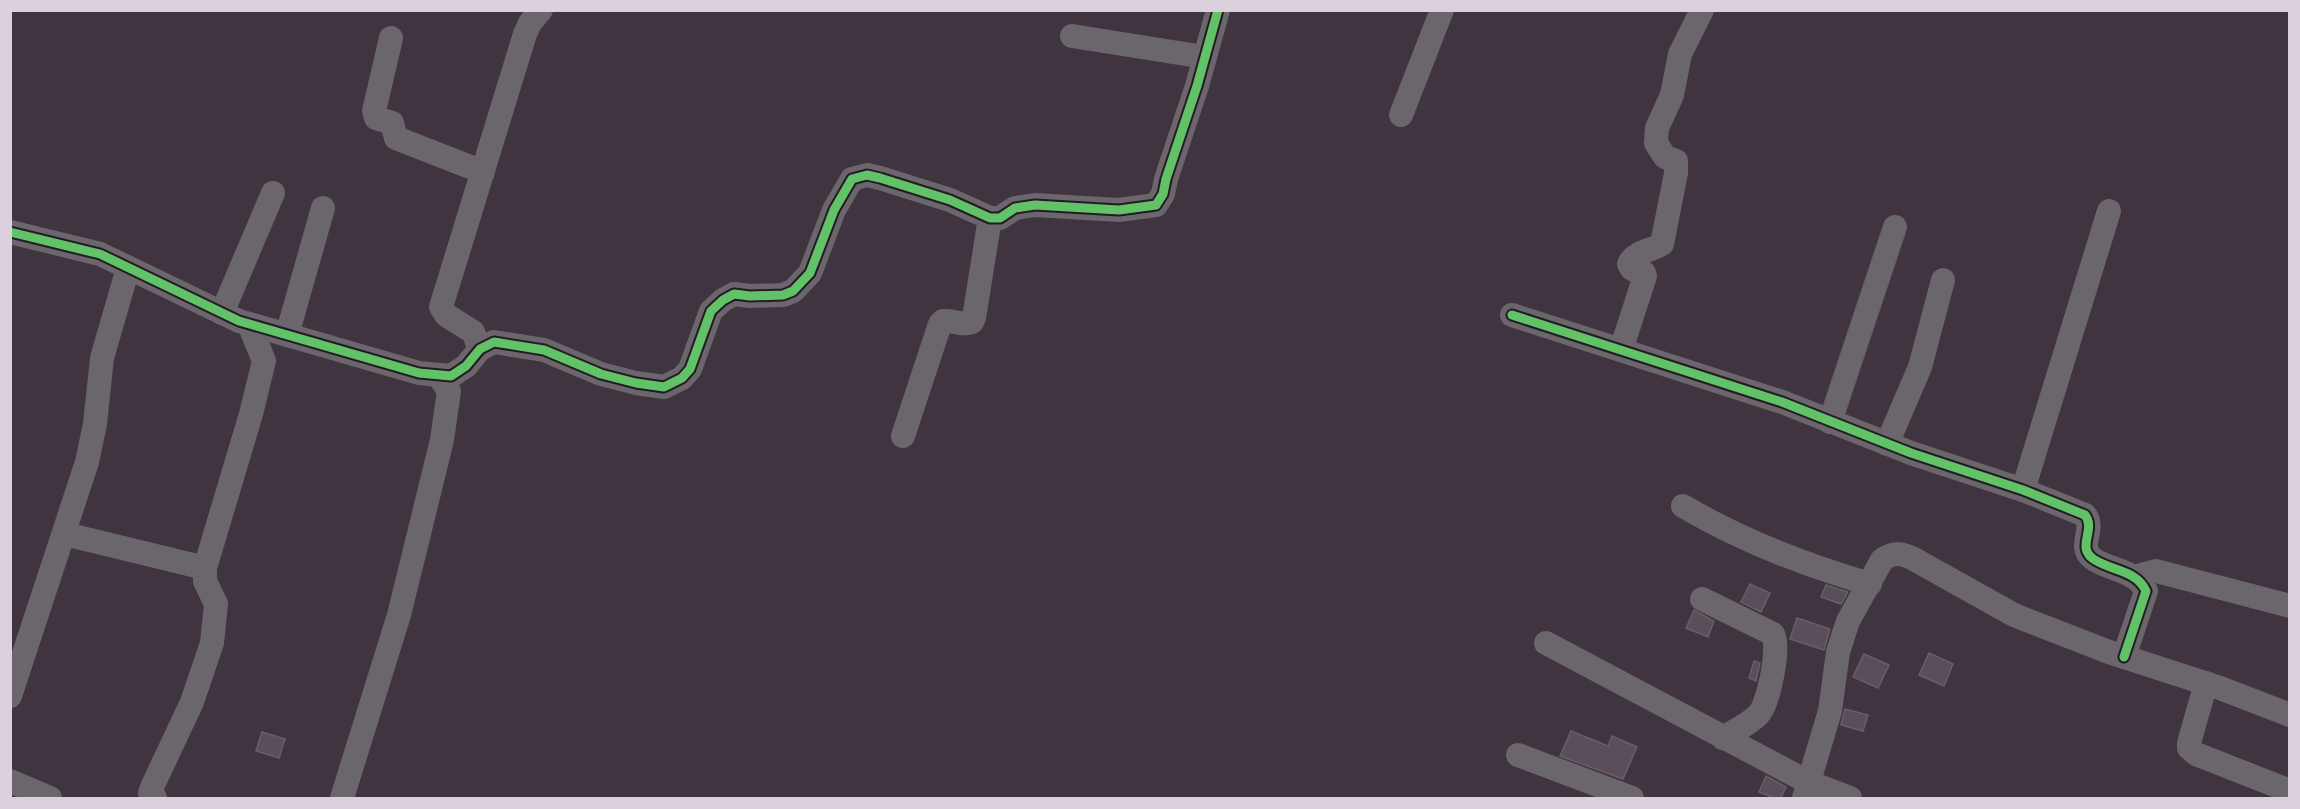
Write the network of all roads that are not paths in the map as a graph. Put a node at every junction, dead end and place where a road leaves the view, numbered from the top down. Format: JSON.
{"nodes":[{"id":1,"x":541,"y":10,"type":"edge"},
{"id":2,"x":1218,"y":10,"type":"edge"},
{"id":3,"x":1442,"y":10,"type":"edge"},
{"id":4,"x":1702,"y":10,"type":"edge"},
{"id":5,"x":1072,"y":36,"type":"dead end"},
{"id":6,"x":391,"y":38,"type":"dead end"},
{"id":7,"x":1204,"y":57,"type":"junction"},
{"id":8,"x":1401,"y":115,"type":"dead end"},
{"id":9,"x":483,"y":172,"type":"junction"},
{"id":10,"x":273,"y":193,"type":"dead end"},
{"id":11,"x":323,"y":208,"type":"dead end"},
{"id":12,"x":2109,"y":211,"type":"dead end"},
{"id":13,"x":990,"y":218,"type":"junction"},
{"id":14,"x":1895,"y":227,"type":"dead end"},
{"id":15,"x":10,"y":232,"type":"edge"},
{"id":16,"x":128,"y":268,"type":"junction"},
{"id":17,"x":1943,"y":280,"type":"dead end"},
{"id":18,"x":222,"y":313,"type":"junction"},
{"id":19,"x":1512,"y":315,"type":"dead end"},
{"id":20,"x":249,"y":324,"type":"junction"},
{"id":21,"x":287,"y":335,"type":"junction"},
{"id":22,"x":480,"y":349,"type":"junction"},
{"id":23,"x":1621,"y":350,"type":"junction"},
{"id":24,"x":438,"y":375,"type":"junction"},
{"id":25,"x":1830,"y":422,"type":"junction"},
{"id":26,"x":903,"y":436,"type":"dead end"},
{"id":27,"x":1887,"y":444,"type":"junction"},
{"id":28,"x":2023,"y":490,"type":"junction"},
{"id":29,"x":1683,"y":506,"type":"dead end"},
{"id":30,"x":65,"y":534,"type":"junction"},
{"id":31,"x":205,"y":568,"type":"junction"},
{"id":32,"x":2133,"y":577,"type":"junction"},
{"id":33,"x":1870,"y":584,"type":"junction"},
{"id":34,"x":1702,"y":599,"type":"dead end"},
{"id":35,"x":2289,"y":606,"type":"edge"},
{"id":36,"x":1546,"y":644,"type":"dead end"},
{"id":37,"x":2124,"y":657,"type":"junction"},
{"id":38,"x":2206,"y":683,"type":"junction"},
{"id":39,"x":10,"y":696,"type":"edge"},
{"id":40,"x":2289,"y":715,"type":"edge"},
{"id":41,"x":1723,"y":738,"type":"junction"},
{"id":42,"x":1518,"y":755,"type":"dead end"},
{"id":43,"x":10,"y":781,"type":"edge"},
{"id":44,"x":1806,"y":790,"type":"edge"},
{"id":45,"x":2289,"y":791,"type":"edge"},
{"id":46,"x":50,"y":798,"type":"edge"},
{"id":47,"x":155,"y":798,"type":"edge"},
{"id":48,"x":342,"y":798,"type":"edge"},
{"id":49,"x":1632,"y":798,"type":"edge"},
{"id":50,"x":1850,"y":798,"type":"edge"}],
"edges":[{"from":1,"to":9,"type":"street"},
{"from":2,"to":7,"type":"street"},
{"from":3,"to":8,"type":"street"},
{"from":4,"to":23,"type":"street"},
{"from":5,"to":7,"type":"street"},
{"from":6,"to":9,"type":"street"},
{"from":7,"to":13,"type":"street"},
{"from":9,"to":22,"type":"street"},
{"from":10,"to":18,"type":"street"},
{"from":11,"to":21,"type":"street"},
{"from":12,"to":28,"type":"street"},
{"from":13,"to":22,"type":"street"},
{"from":13,"to":26,"type":"street"},
{"from":14,"to":25,"type":"street"},
{"from":15,"to":16,"type":"street"},
{"from":16,"to":18,"type":"street"},
{"from":16,"to":30,"type":"street"},
{"from":17,"to":27,"type":"street"},
{"from":18,"to":20,"type":"street"},
{"from":19,"to":23,"type":"street"},
{"from":20,"to":21,"type":"street"},
{"from":20,"to":31,"type":"street"},
{"from":21,"to":24,"type":"street"},
{"from":22,"to":24,"type":"street"},
{"from":23,"to":25,"type":"street"},
{"from":24,"to":48,"type":"street"},
{"from":25,"to":27,"type":"street"},
{"from":27,"to":28,"type":"street"},
{"from":28,"to":32,"type":"street"},
{"from":29,"to":33,"type":"street"},
{"from":30,"to":31,"type":"street"},
{"from":30,"to":39,"type":"street"},
{"from":31,"to":47,"type":"street"},
{"from":32,"to":35,"type":"street"},
{"from":32,"to":37,"type":"street"},
{"from":33,"to":37,"type":"street"},
{"from":33,"to":44,"type":"street"},
{"from":34,"to":41,"type":"street"},
{"from":36,"to":41,"type":"street"},
{"from":37,"to":38,"type":"street"},
{"from":38,"to":40,"type":"street"},
{"from":38,"to":45,"type":"street"},
{"from":41,"to":44,"type":"street"},
{"from":42,"to":49,"type":"street"},
{"from":43,"to":46,"type":"street"},
{"from":44,"to":50,"type":"street"}]}
